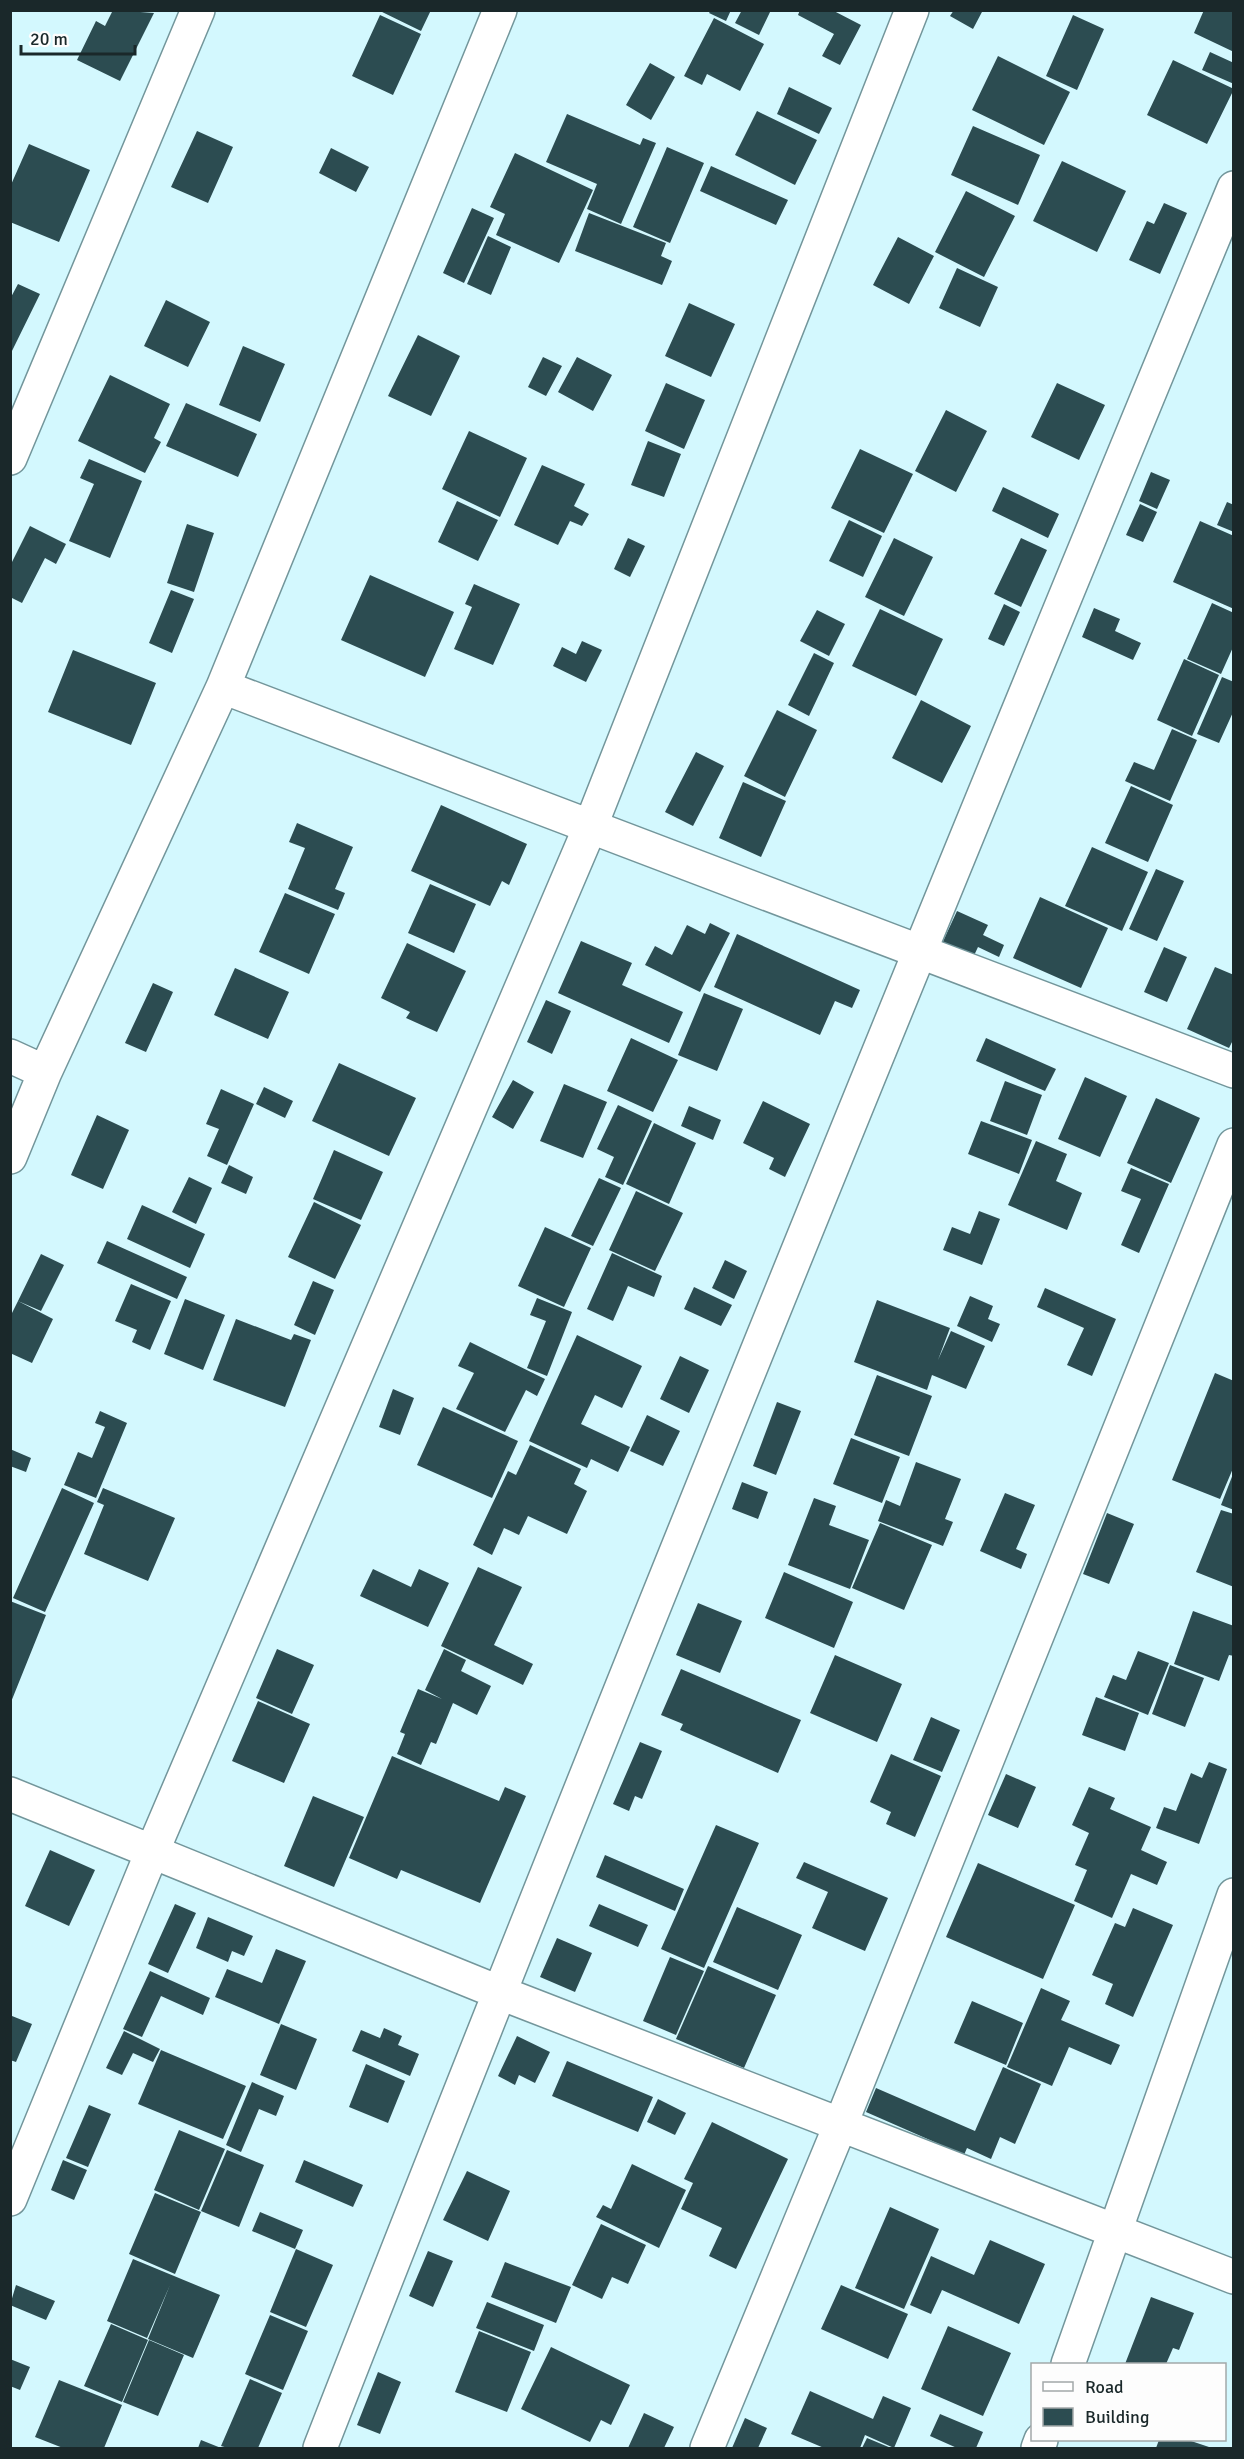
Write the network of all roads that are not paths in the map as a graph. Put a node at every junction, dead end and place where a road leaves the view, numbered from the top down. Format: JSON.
{"nodes":[{"id":1,"x":198,"y":10,"type":"edge"},
{"id":2,"x":500,"y":10,"type":"edge"},
{"id":3,"x":912,"y":10,"type":"edge"},
{"id":4,"x":1233,"y":188,"type":"edge"},
{"id":5,"x":10,"y":458,"type":"edge"},
{"id":6,"x":224,"y":687,"type":"junction"},
{"id":7,"x":591,"y":825,"type":"junction"},
{"id":8,"x":918,"y":951,"type":"junction"},
{"id":9,"x":10,"y":1056,"type":"edge"},
{"id":10,"x":1233,"y":1071,"type":"edge"},
{"id":11,"x":45,"y":1072,"type":"junction"},
{"id":12,"x":1233,"y":1145,"type":"edge"},
{"id":13,"x":10,"y":1157,"type":"edge"},
{"id":14,"x":10,"y":1794,"type":"edge"},
{"id":15,"x":152,"y":1852,"type":"junction"},
{"id":16,"x":1233,"y":1895,"type":"edge"},
{"id":17,"x":498,"y":1992,"type":"junction"},
{"id":18,"x":840,"y":2126,"type":"junction"},
{"id":19,"x":10,"y":2199,"type":"edge"},
{"id":20,"x":1115,"y":2232,"type":"junction"},
{"id":21,"x":1233,"y":2277,"type":"edge"},
{"id":22,"x":1068,"y":2363,"type":"edge"},
{"id":23,"x":320,"y":2448,"type":"edge"},
{"id":24,"x":707,"y":2448,"type":"edge"}],
"edges":[{"from":1,"to":5,"type":"street"},
{"from":2,"to":6,"type":"street"},
{"from":3,"to":7,"type":"street"},
{"from":4,"to":8,"type":"street"},
{"from":6,"to":7,"type":"street"},
{"from":6,"to":11,"type":"street"},
{"from":7,"to":8,"type":"street"},
{"from":7,"to":15,"type":"street"},
{"from":8,"to":10,"type":"street"},
{"from":8,"to":17,"type":"street"},
{"from":9,"to":11,"type":"street"},
{"from":11,"to":13,"type":"street"},
{"from":12,"to":18,"type":"street"},
{"from":14,"to":15,"type":"street"},
{"from":15,"to":17,"type":"street"},
{"from":15,"to":19,"type":"street"},
{"from":16,"to":20,"type":"street"},
{"from":17,"to":18,"type":"street"},
{"from":17,"to":23,"type":"street"},
{"from":18,"to":20,"type":"street"},
{"from":18,"to":24,"type":"street"},
{"from":20,"to":21,"type":"street"},
{"from":20,"to":22,"type":"street"}]}
